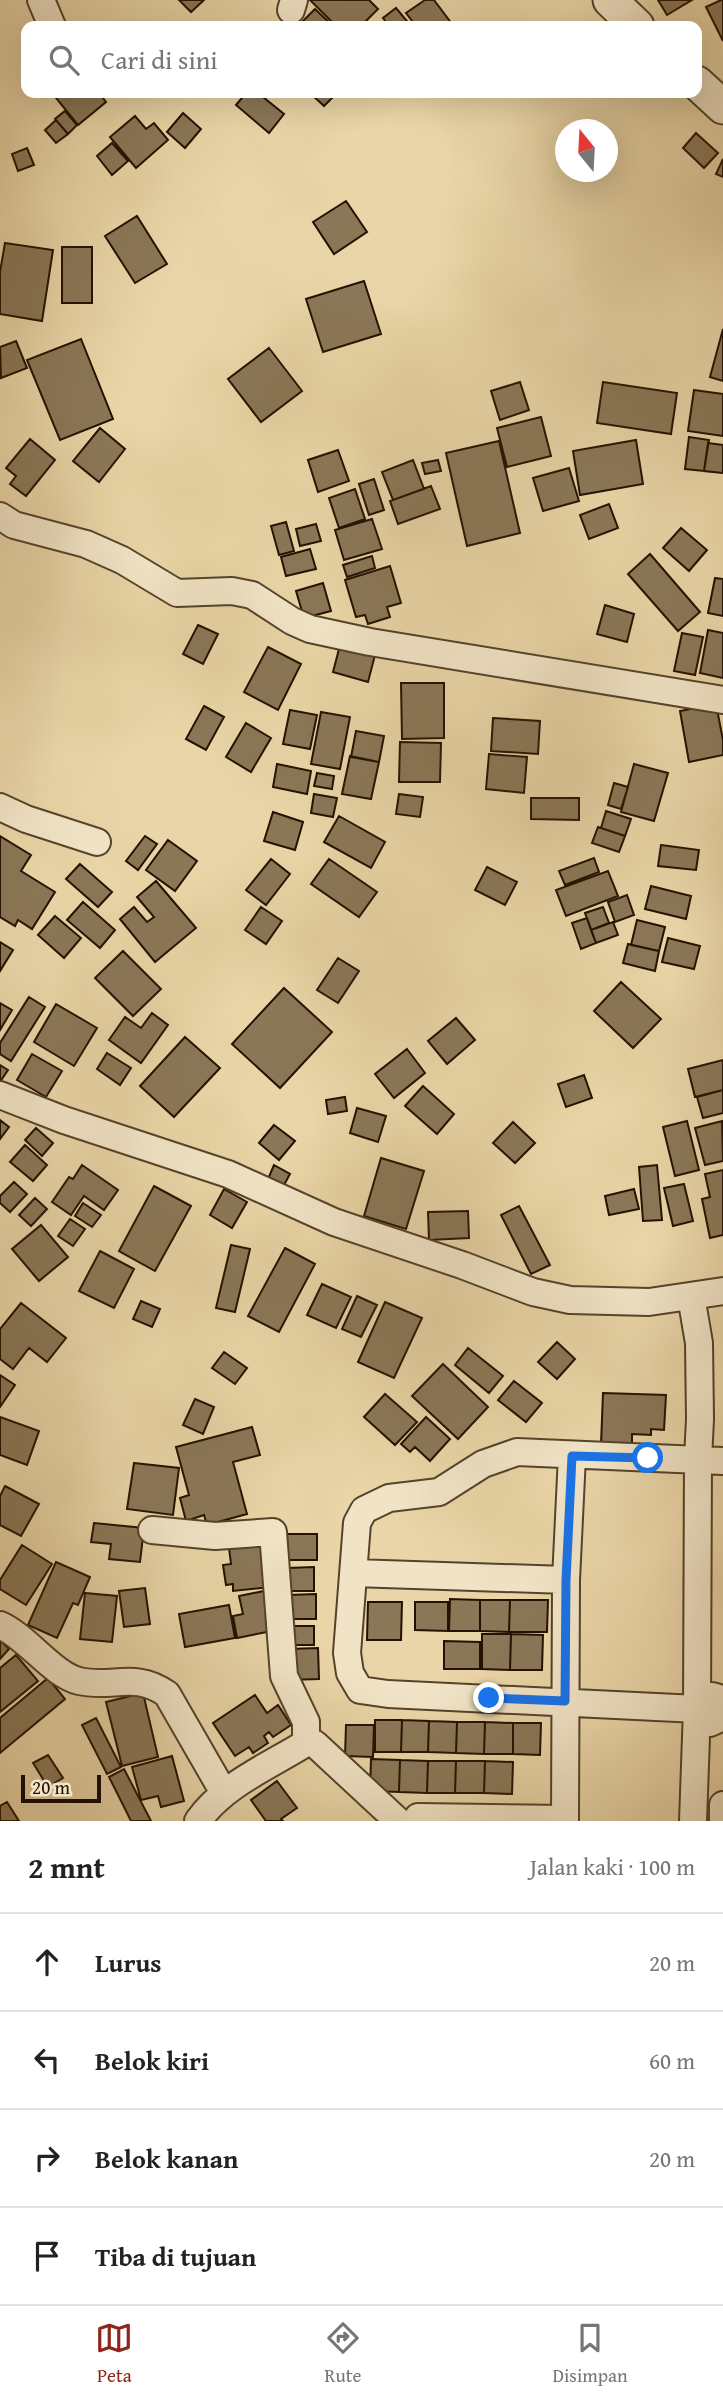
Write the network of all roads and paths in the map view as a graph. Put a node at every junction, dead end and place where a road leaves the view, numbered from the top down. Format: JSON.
{"nodes":[{"id":1,"x":41,"y":0,"type":"edge"},
{"id":2,"x":610,"y":0,"type":"edge"},
{"id":3,"x":50,"y":21,"type":"edge"},
{"id":4,"x":633,"y":21,"type":"edge"},
{"id":5,"x":702,"y":88,"type":"edge"},
{"id":6,"x":723,"y":107,"type":"edge"},
{"id":7,"x":0,"y":516,"type":"edge"},
{"id":8,"x":723,"y":700,"type":"edge"},
{"id":9,"x":0,"y":807,"type":"edge"},
{"id":10,"x":97,"y":842,"type":"dead end"},
{"id":11,"x":0,"y":1095,"type":"edge"},
{"id":12,"x":723,"y":1291,"type":"edge"},
{"id":13,"x":691,"y":1296,"type":"junction"},
{"id":14,"x":572,"y":1456,"type":"junction"},
{"id":15,"x":710,"y":1460,"type":"edge"},
{"id":16,"x":152,"y":1530,"type":"dead end"},
{"id":17,"x":354,"y":1573,"type":"junction"},
{"id":18,"x":566,"y":1580,"type":"junction"},
{"id":19,"x":0,"y":1625,"type":"edge"},
{"id":20,"x":565,"y":1701,"type":"junction"},
{"id":21,"x":710,"y":1706,"type":"edge"},
{"id":22,"x":723,"y":1717,"type":"edge"},
{"id":23,"x":306,"y":1743,"type":"junction"},
{"id":24,"x":224,"y":1793,"type":"junction"},
{"id":25,"x":723,"y":1805,"type":"edge"},
{"id":26,"x":408,"y":1819,"type":"edge"},
{"id":27,"x":198,"y":1821,"type":"edge"},
{"id":28,"x":692,"y":1821,"type":"edge"},
{"id":29,"x":723,"y":1821,"type":"edge"}],
"edges":[{"from":1,"to":3,"type":"street"},
{"from":2,"to":4,"type":"street"},
{"from":5,"to":6,"type":"street"},
{"from":7,"to":8,"type":"street"},
{"from":9,"to":10,"type":"street"},
{"from":11,"to":13,"type":"street"},
{"from":12,"to":13,"type":"street"},
{"from":13,"to":15,"type":"street"},
{"from":14,"to":15,"type":"street"},
{"from":14,"to":17,"type":"street"},
{"from":14,"to":18,"type":"street"},
{"from":15,"to":21,"type":"street"},
{"from":16,"to":23,"type":"street"},
{"from":17,"to":18,"type":"street"},
{"from":17,"to":20,"type":"street"},
{"from":18,"to":20,"type":"street"},
{"from":19,"to":24,"type":"street"},
{"from":20,"to":21,"type":"street"},
{"from":20,"to":26,"type":"street"},
{"from":21,"to":22,"type":"street"},
{"from":21,"to":28,"type":"street"},
{"from":23,"to":24,"type":"street"},
{"from":23,"to":26,"type":"street"},
{"from":24,"to":27,"type":"street"},
{"from":25,"to":29,"type":"street"}]}
